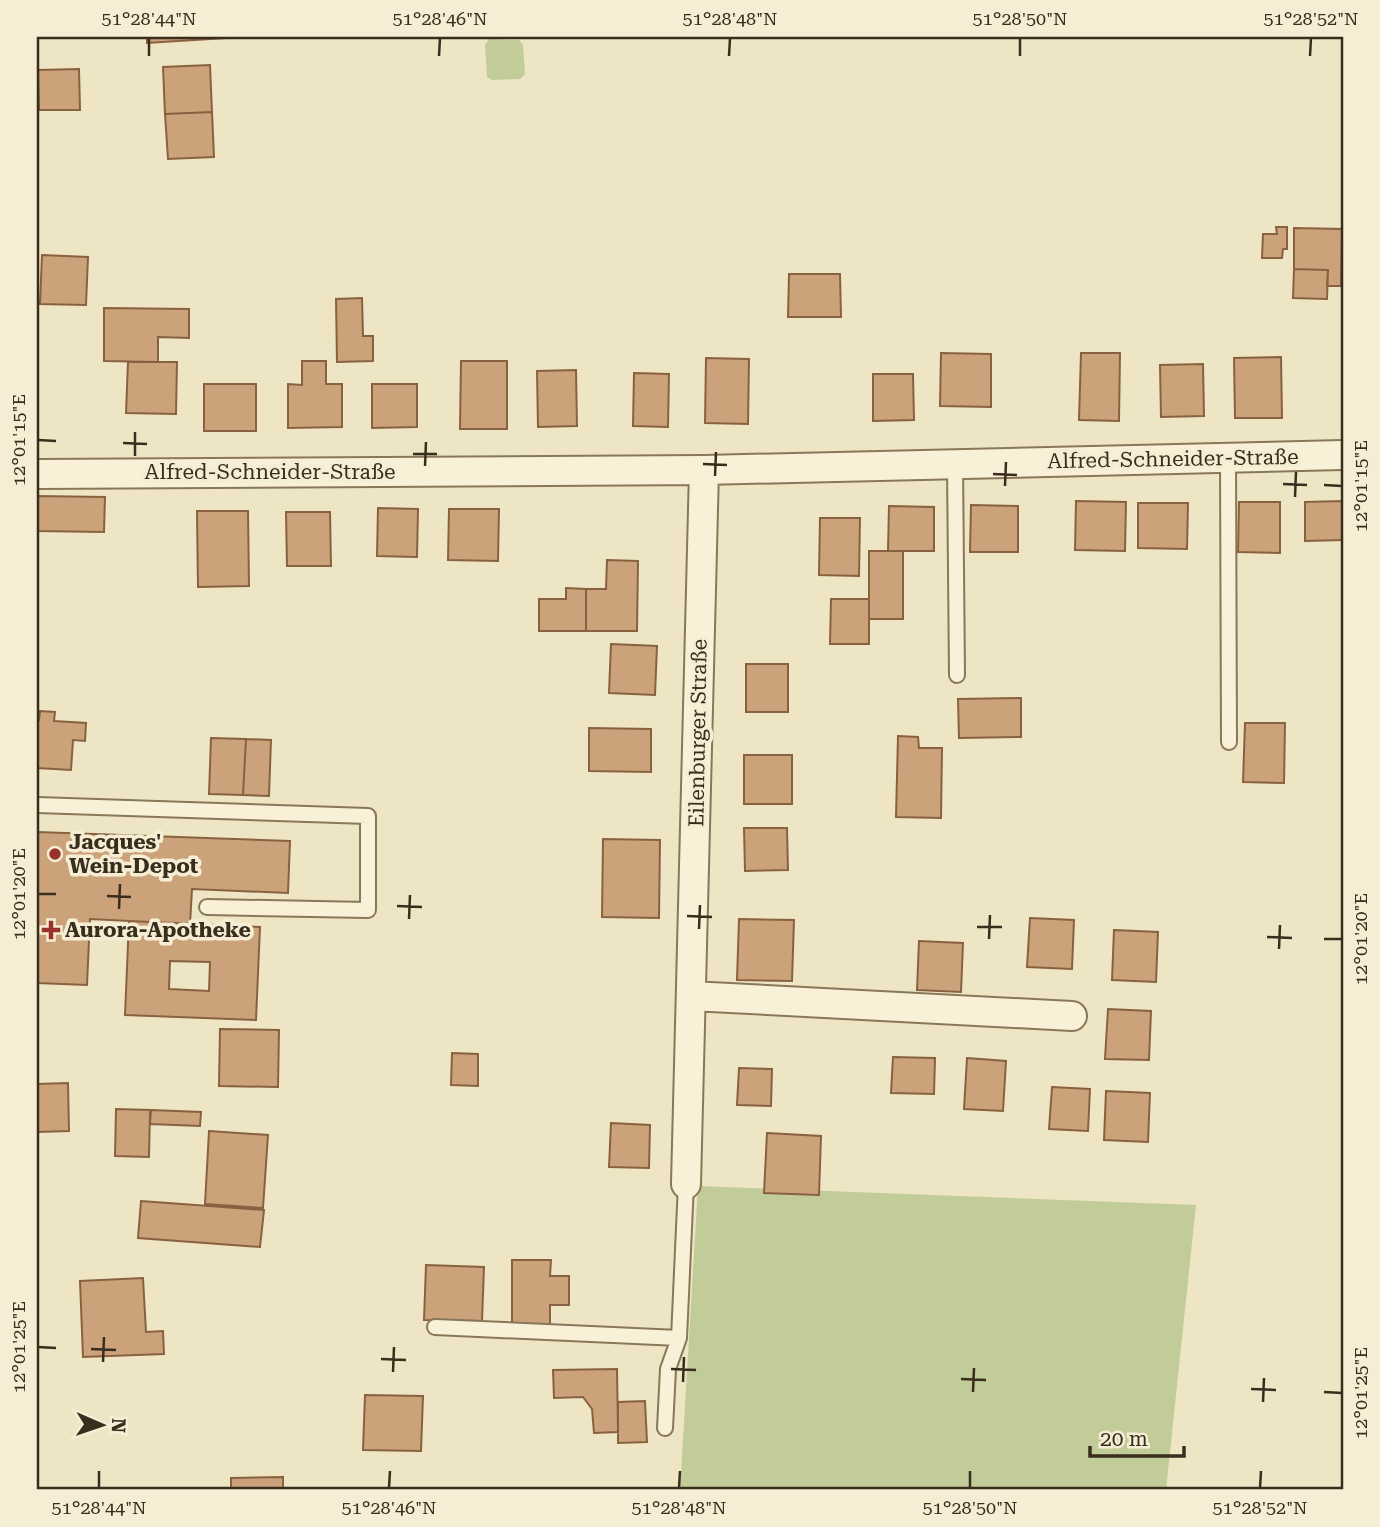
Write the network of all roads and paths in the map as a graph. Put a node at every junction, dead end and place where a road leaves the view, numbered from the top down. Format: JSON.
{"nodes":[{"id":1,"x":1343,"y":455,"type":"edge"},
{"id":2,"x":1228,"y":458,"type":"junction"},
{"id":3,"x":955,"y":464,"type":"junction"},
{"id":4,"x":704,"y":470,"type":"junction"},
{"id":5,"x":37,"y":474,"type":"edge"},
{"id":6,"x":957,"y":675,"type":"dead end"},
{"id":7,"x":1229,"y":742,"type":"dead end"},
{"id":8,"x":37,"y":805,"type":"edge"},
{"id":9,"x":207,"y":907,"type":"dead end"},
{"id":10,"x":691,"y":996,"type":"junction"},
{"id":11,"x":1072,"y":1016,"type":"dead end"},
{"id":12,"x":686,"y":1184,"type":"joint"},
{"id":13,"x":435,"y":1327,"type":"dead end"},
{"id":14,"x":679,"y":1338,"type":"junction"},
{"id":15,"x":665,"y":1428,"type":"dead end"}],
"edges":[{"from":1,"to":2,"type":"street","name":"Alfred-Schneider-Straße"},
{"from":2,"to":3,"type":"street","name":"Alfred-Schneider-Straße"},
{"from":2,"to":7,"type":"lane"},
{"from":3,"to":4,"type":"street","name":"Alfred-Schneider-Straße"},
{"from":3,"to":6,"type":"lane"},
{"from":4,"to":5,"type":"street","name":"Alfred-Schneider-Straße"},
{"from":4,"to":10,"type":"street","name":"Eilenburger Straße"},
{"from":8,"to":9,"type":"lane"},
{"from":10,"to":11,"type":"street"},
{"from":10,"to":12,"type":"street","name":"Eilenburger Straße"},
{"from":12,"to":14,"type":"lane"},
{"from":13,"to":14,"type":"lane"},
{"from":14,"to":15,"type":"lane"}]}
